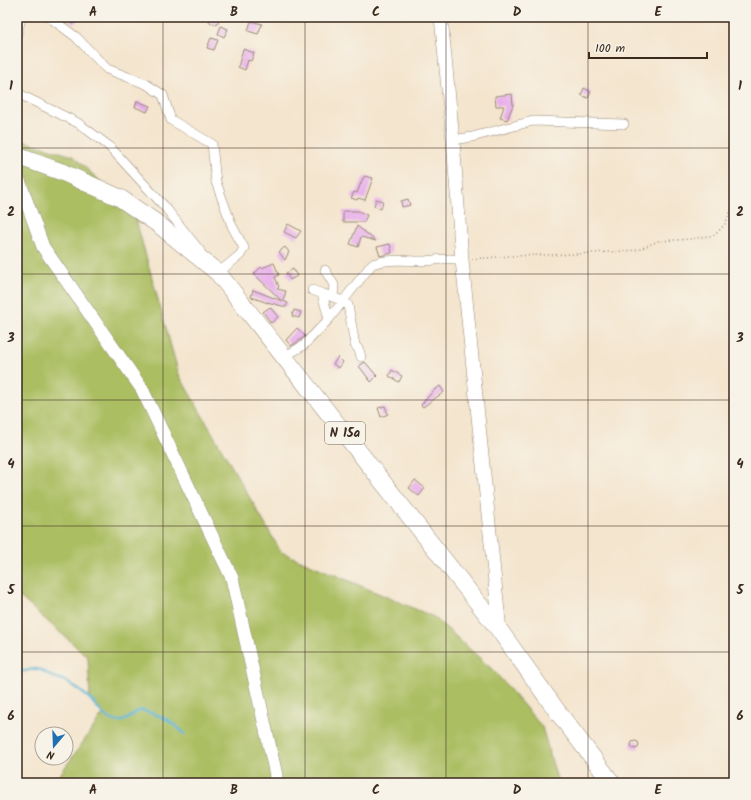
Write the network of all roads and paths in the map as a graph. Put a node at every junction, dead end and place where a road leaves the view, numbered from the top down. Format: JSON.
{"nodes":[{"id":1,"x":21,"y":17,"type":"edge"},
{"id":2,"x":49,"y":17,"type":"edge"},
{"id":3,"x":441,"y":17,"type":"edge"},
{"id":4,"x":17,"y":35,"type":"edge"},
{"id":5,"x":17,"y":93,"type":"edge"},
{"id":6,"x":624,"y":124,"type":"dead end"},
{"id":7,"x":453,"y":140,"type":"junction"},
{"id":8,"x":17,"y":156,"type":"edge"},
{"id":9,"x":17,"y":175,"type":"edge"},
{"id":10,"x":734,"y":204,"type":"edge"},
{"id":11,"x":462,"y":260,"type":"junction"},
{"id":12,"x":325,"y":270,"type":"dead end"},
{"id":13,"x":218,"y":273,"type":"junction"},
{"id":14,"x":312,"y":290,"type":"dead end"},
{"id":15,"x":322,"y":294,"type":"junction"},
{"id":16,"x":333,"y":296,"type":"junction"},
{"id":17,"x":342,"y":300,"type":"junction"},
{"id":18,"x":329,"y":319,"type":"junction"},
{"id":19,"x":284,"y":357,"type":"junction"},
{"id":20,"x":361,"y":357,"type":"dead end"},
{"id":21,"x":500,"y":631,"type":"junction"},
{"id":22,"x":275,"y":783,"type":"edge"},
{"id":23,"x":612,"y":783,"type":"edge"}],
"edges":[{"from":1,"to":4,"type":"street"},
{"from":2,"to":13,"type":"street"},
{"from":3,"to":7,"type":"street"},
{"from":5,"to":13,"type":"street"},
{"from":6,"to":7,"type":"street"},
{"from":7,"to":11,"type":"street"},
{"from":8,"to":13,"type":"highway","number":"N 15a"},
{"from":9,"to":22,"type":"street"},
{"from":10,"to":11,"type":"path"},
{"from":11,"to":17,"type":"street"},
{"from":11,"to":21,"type":"street"},
{"from":12,"to":16,"type":"street"},
{"from":13,"to":19,"type":"highway","number":"N 15a"},
{"from":14,"to":15,"type":"street"},
{"from":15,"to":16,"type":"street"},
{"from":15,"to":18,"type":"street"},
{"from":16,"to":17,"type":"street"},
{"from":17,"to":18,"type":"street"},
{"from":17,"to":20,"type":"street"},
{"from":18,"to":19,"type":"street"},
{"from":19,"to":21,"type":"highway","number":"N 15a"},
{"from":21,"to":23,"type":"highway","number":"N 15a"}]}
